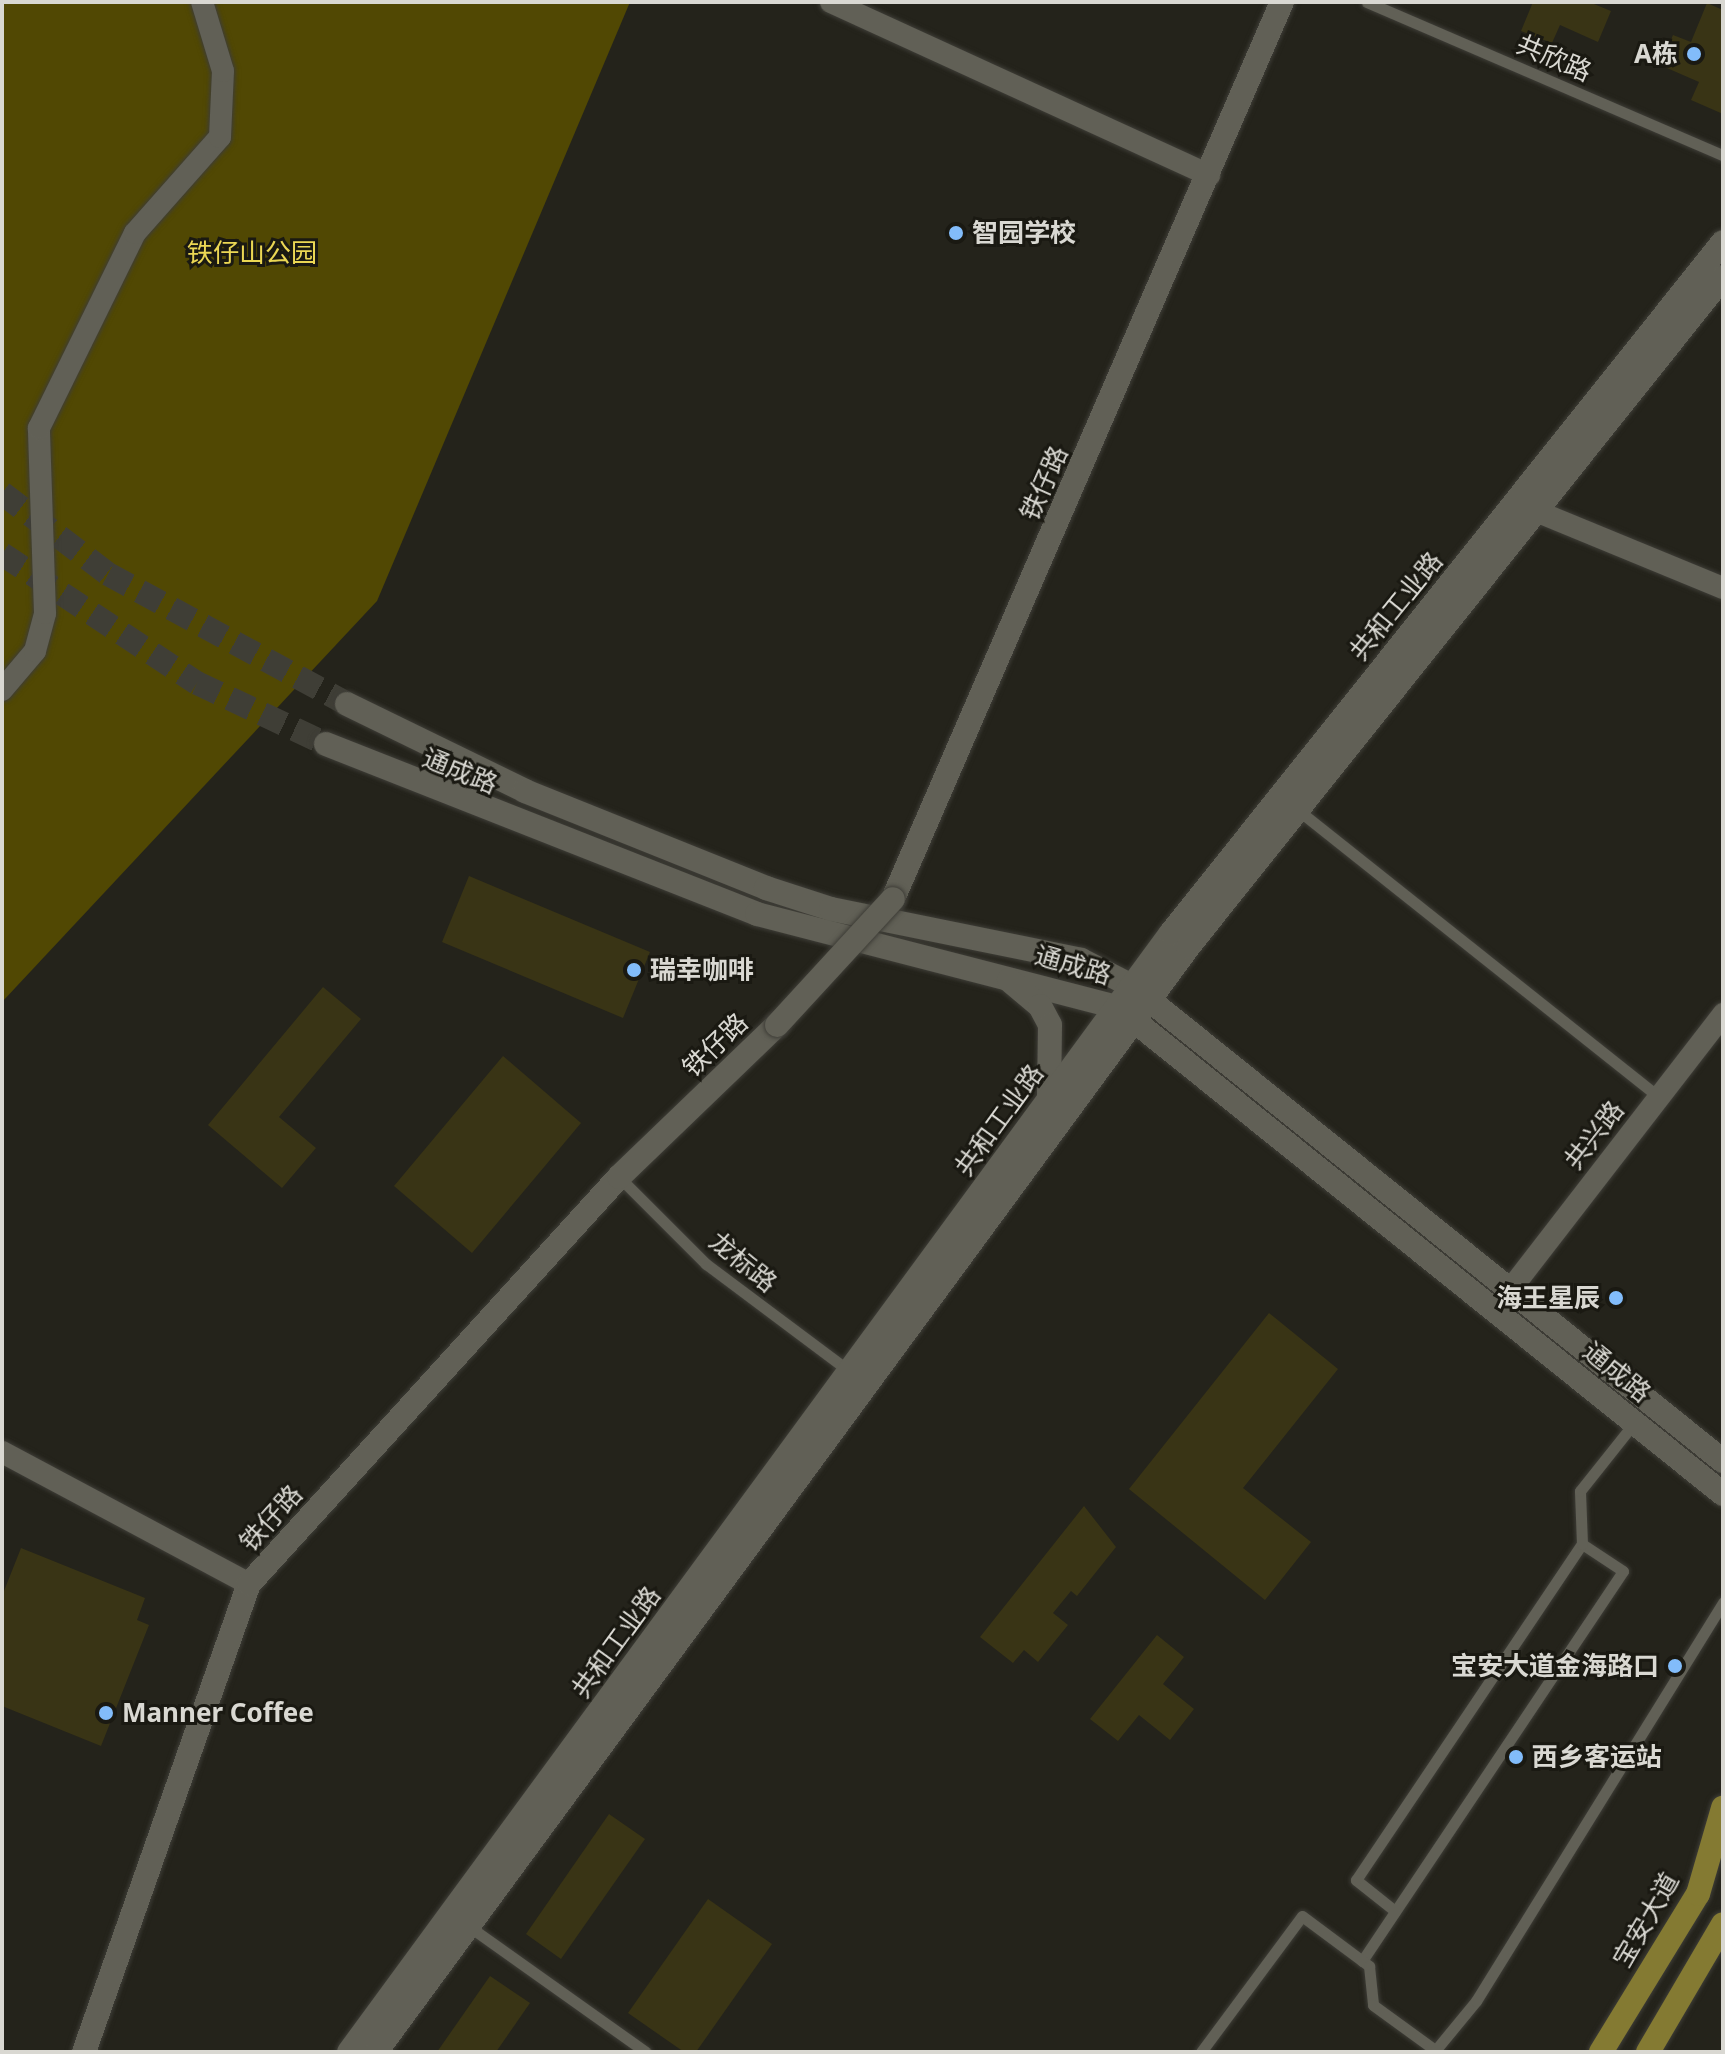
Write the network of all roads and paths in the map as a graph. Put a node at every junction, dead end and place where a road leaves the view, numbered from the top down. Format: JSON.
{"nodes":[{"id":1,"x":202,"y":2,"type":"edge"},
{"id":2,"x":831,"y":2,"type":"edge"},
{"id":3,"x":1282,"y":2,"type":"edge"},
{"id":4,"x":1367,"y":2,"type":"edge"},
{"id":5,"x":1723,"y":155,"type":"edge"},
{"id":6,"x":1209,"y":175,"type":"junction"},
{"id":7,"x":1723,"y":242,"type":"edge"},
{"id":8,"x":1723,"y":277,"type":"edge"},
{"id":9,"x":1536,"y":511,"type":"junction"},
{"id":10,"x":1723,"y":588,"type":"edge"},
{"id":11,"x":2,"y":690,"type":"edge"},
{"id":12,"x":347,"y":704,"type":"tunnel mouth"},
{"id":13,"x":326,"y":744,"type":"tunnel mouth"},
{"id":14,"x":1298,"y":810,"type":"junction"},
{"id":15,"x":1000,"y":975,"type":"junction"},
{"id":16,"x":1141,"y":993,"type":"junction"},
{"id":17,"x":1125,"y":1014,"type":"junction"},
{"id":18,"x":1723,"y":1014,"type":"edge"},
{"id":19,"x":1659,"y":1097,"type":"junction"},
{"id":20,"x":1048,"y":1101,"type":"junction"},
{"id":21,"x":619,"y":1177,"type":"junction"},
{"id":22,"x":1510,"y":1290,"type":"junction"},
{"id":23,"x":849,"y":1371,"type":"junction"},
{"id":24,"x":1635,"y":1423,"type":"junction"},
{"id":25,"x":2,"y":1452,"type":"edge"},
{"id":26,"x":1723,"y":1461,"type":"edge"},
{"id":27,"x":1723,"y":1494,"type":"edge"},
{"id":28,"x":1582,"y":1544,"type":"junction"},
{"id":29,"x":249,"y":1584,"type":"junction"},
{"id":30,"x":1723,"y":1602,"type":"edge"},
{"id":31,"x":1723,"y":1808,"type":"edge"},
{"id":32,"x":1395,"y":1911,"type":"junction"},
{"id":33,"x":460,"y":1920,"type":"junction"},
{"id":34,"x":1723,"y":1924,"type":"edge"},
{"id":35,"x":1362,"y":1961,"type":"junction"},
{"id":36,"x":1434,"y":2051,"type":"edge"},
{"id":37,"x":84,"y":2052,"type":"edge"},
{"id":38,"x":349,"y":2052,"type":"edge"},
{"id":39,"x":376,"y":2052,"type":"edge"},
{"id":40,"x":646,"y":2052,"type":"edge"},
{"id":41,"x":1201,"y":2052,"type":"edge"},
{"id":42,"x":1601,"y":2052,"type":"edge"},
{"id":43,"x":1648,"y":2052,"type":"edge"}],
"edges":[{"from":1,"to":11,"type":"street"},
{"from":2,"to":6,"type":"street"},
{"from":3,"to":6,"type":"street","name":"铁仔路"},
{"from":4,"to":5,"type":"lane","name":"共欣路"},
{"from":6,"to":21,"type":"street","name":"铁仔路","bridge":true},
{"from":7,"to":16,"type":"street","name":"共和工业路"},
{"from":8,"to":9,"type":"street","name":"共和工业路"},
{"from":9,"to":10,"type":"street"},
{"from":9,"to":14,"type":"street","name":"共和工业路"},
{"from":12,"to":16,"type":"street","name":"通成路"},
{"from":13,"to":15,"type":"street","name":"通成路"},
{"from":14,"to":16,"type":"street","name":"共和工业路"},
{"from":14,"to":19,"type":"lane"},
{"from":15,"to":17,"type":"street","name":"通成路"},
{"from":15,"to":20,"type":"street"},
{"from":16,"to":17,"type":"street","name":"共和工业路"},
{"from":16,"to":22,"type":"street","name":"通成路"},
{"from":17,"to":20,"type":"street","name":"共和工业路"},
{"from":17,"to":24,"type":"street","name":"通成路"},
{"from":17,"to":33,"type":"street","name":"共和工业路"},
{"from":18,"to":19,"type":"street","name":"共兴路"},
{"from":19,"to":22,"type":"street","name":"共兴路"},
{"from":20,"to":23,"type":"street","name":"共和工业路"},
{"from":21,"to":23,"type":"lane","name":"龙标路"},
{"from":21,"to":29,"type":"street","name":"铁仔路"},
{"from":22,"to":26,"type":"street","name":"通成路"},
{"from":23,"to":33,"type":"street","name":"共和工业路"},
{"from":24,"to":27,"type":"street","name":"通成路"},
{"from":24,"to":28,"type":"lane"},
{"from":25,"to":29,"type":"street"},
{"from":28,"to":32,"type":"lane"},
{"from":28,"to":32,"type":"lane"},
{"from":29,"to":37,"type":"street","name":"铁仔路"},
{"from":30,"to":36,"type":"lane"},
{"from":31,"to":42,"type":"main road","name":"宝安大道"},
{"from":32,"to":35,"type":"lane"},
{"from":33,"to":38,"type":"street","name":"共和工业路"},
{"from":33,"to":39,"type":"street","name":"共和工业路"},
{"from":33,"to":40,"type":"lane"},
{"from":34,"to":43,"type":"main road"},
{"from":35,"to":36,"type":"lane"},
{"from":35,"to":41,"type":"lane"}]}
